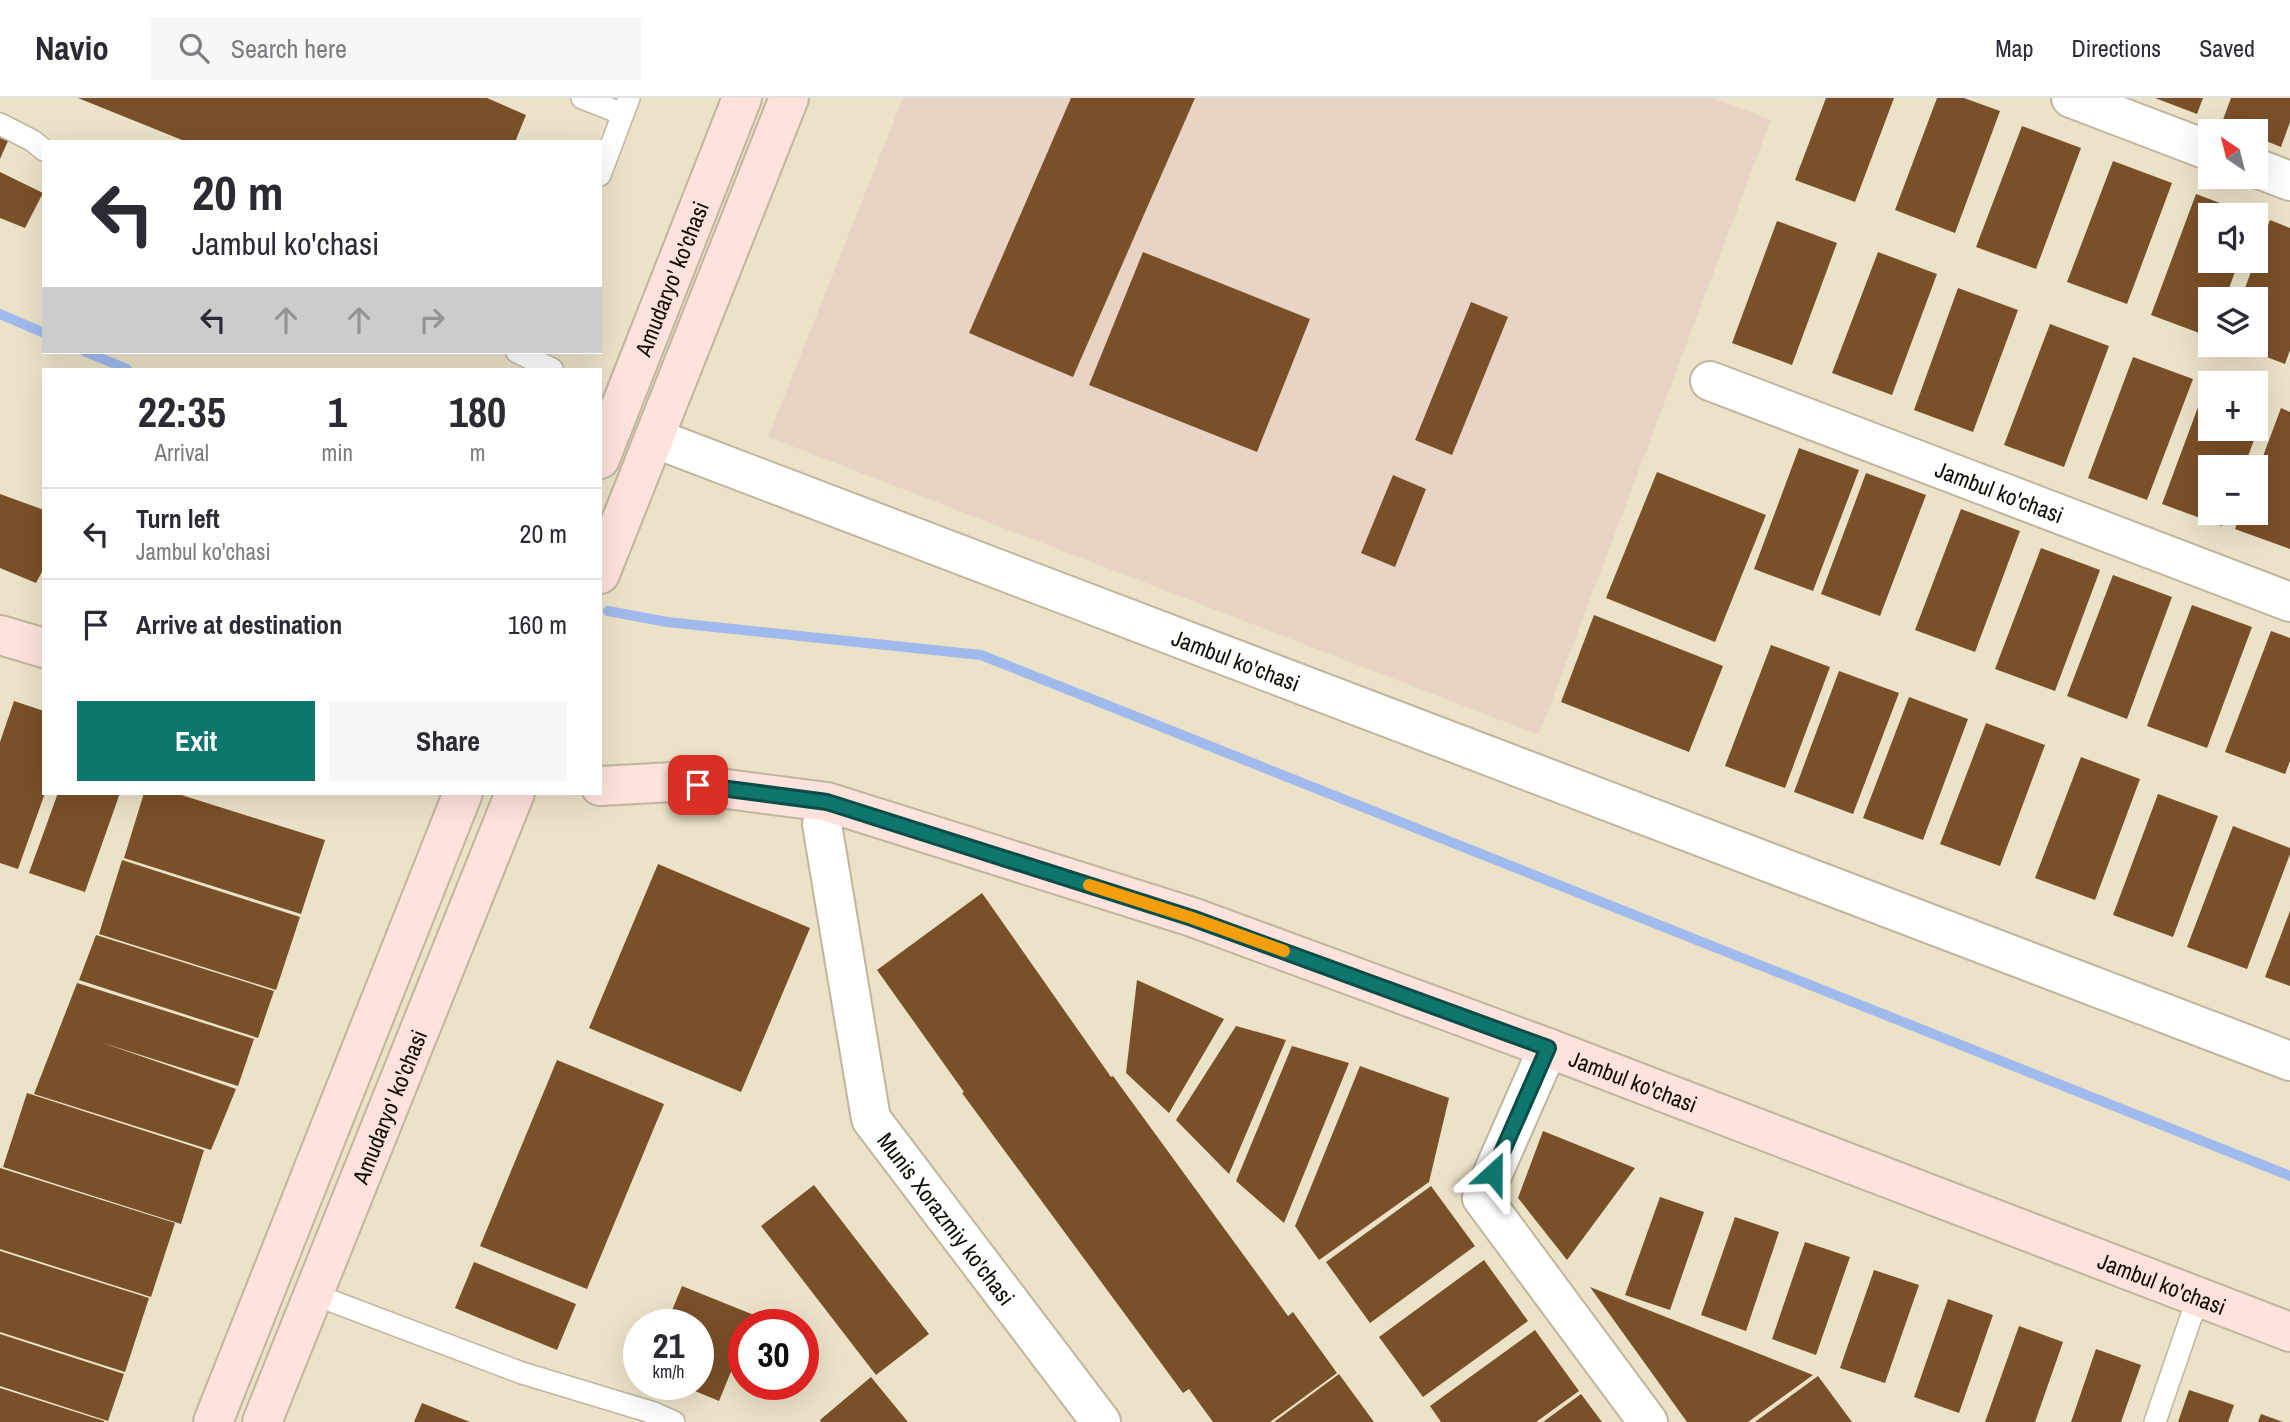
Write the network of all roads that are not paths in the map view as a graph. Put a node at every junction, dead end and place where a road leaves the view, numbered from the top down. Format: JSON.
{"nodes":[{"id":1,"x":582,"y":98,"type":"edge"},
{"id":2,"x":741,"y":98,"type":"edge"},
{"id":3,"x":789,"y":98,"type":"edge"},
{"id":4,"x":2070,"y":98,"type":"edge"},
{"id":5,"x":626,"y":106,"type":"edge"},
{"id":6,"x":0,"y":124,"type":"edge"},
{"id":7,"x":2198,"y":146,"type":"edge"},
{"id":8,"x":42,"y":148,"type":"edge"},
{"id":9,"x":602,"y":170,"type":"edge"},
{"id":10,"x":2268,"y":173,"type":"edge"},
{"id":11,"x":2290,"y":181,"type":"edge"},
{"id":12,"x":529,"y":354,"type":"edge"},
{"id":13,"x":550,"y":368,"type":"edge"},
{"id":14,"x":1710,"y":381,"type":"dead end"},
{"id":15,"x":610,"y":404,"type":"edge"},
{"id":16,"x":654,"y":438,"type":"junction"},
{"id":17,"x":602,"y":449,"type":"edge"},
{"id":18,"x":602,"y":569,"type":"edge"},
{"id":19,"x":2290,"y":602,"type":"edge"},
{"id":20,"x":0,"y":635,"type":"edge"},
{"id":21,"x":42,"y":647,"type":"edge"},
{"id":22,"x":602,"y":786,"type":"edge"},
{"id":23,"x":462,"y":795,"type":"edge"},
{"id":24,"x":514,"y":795,"type":"edge"},
{"id":25,"x":822,"y":824,"type":"dead end"},
{"id":26,"x":1548,"y":1048,"type":"junction"},
{"id":27,"x":2290,"y":1061,"type":"edge"},
{"id":28,"x":313,"y":1294,"type":"junction"},
{"id":29,"x":2198,"y":1297,"type":"junction"},
{"id":30,"x":2290,"y":1332,"type":"edge"},
{"id":31,"x":213,"y":1422,"type":"edge"},
{"id":32,"x":262,"y":1422,"type":"edge"},
{"id":33,"x":674,"y":1422,"type":"edge"},
{"id":34,"x":1101,"y":1422,"type":"edge"},
{"id":35,"x":1648,"y":1422,"type":"edge"},
{"id":36,"x":2155,"y":1422,"type":"edge"}],
"edges":[{"from":1,"to":5,"type":"lane"},
{"from":2,"to":15,"type":"street","name":"Amudaryo' ko'chasi"},
{"from":3,"to":16,"type":"street"},
{"from":4,"to":7,"type":"street"},
{"from":5,"to":9,"type":"lane"},
{"from":6,"to":8,"type":"lane"},
{"from":10,"to":11,"type":"street"},
{"from":12,"to":13,"type":"lane"},
{"from":14,"to":19,"type":"street","name":"Jambul ko'chasi"},
{"from":15,"to":17,"type":"street","name":"Amudaryo' ko'chasi"},
{"from":16,"to":18,"type":"street"},
{"from":16,"to":27,"type":"street","name":"Jambul ko'chasi"},
{"from":20,"to":21,"type":"street"},
{"from":22,"to":26,"type":"street","name":"Jambul ko'chasi"},
{"from":23,"to":31,"type":"street","name":"Amudaryo' ko'chasi"},
{"from":24,"to":28,"type":"street","name":"Amudaryo' ko'chasi"},
{"from":25,"to":34,"type":"street","name":"Munis Xorazmiy ko'chasi"},
{"from":26,"to":29,"type":"street","name":"Jambul ko'chasi"},
{"from":26,"to":35,"type":"street"},
{"from":28,"to":32,"type":"street","name":"Amudaryo' ko'chasi"},
{"from":28,"to":33,"type":"lane"},
{"from":29,"to":30,"type":"street","name":"Jambul ko'chasi"},
{"from":29,"to":36,"type":"lane"}]}
